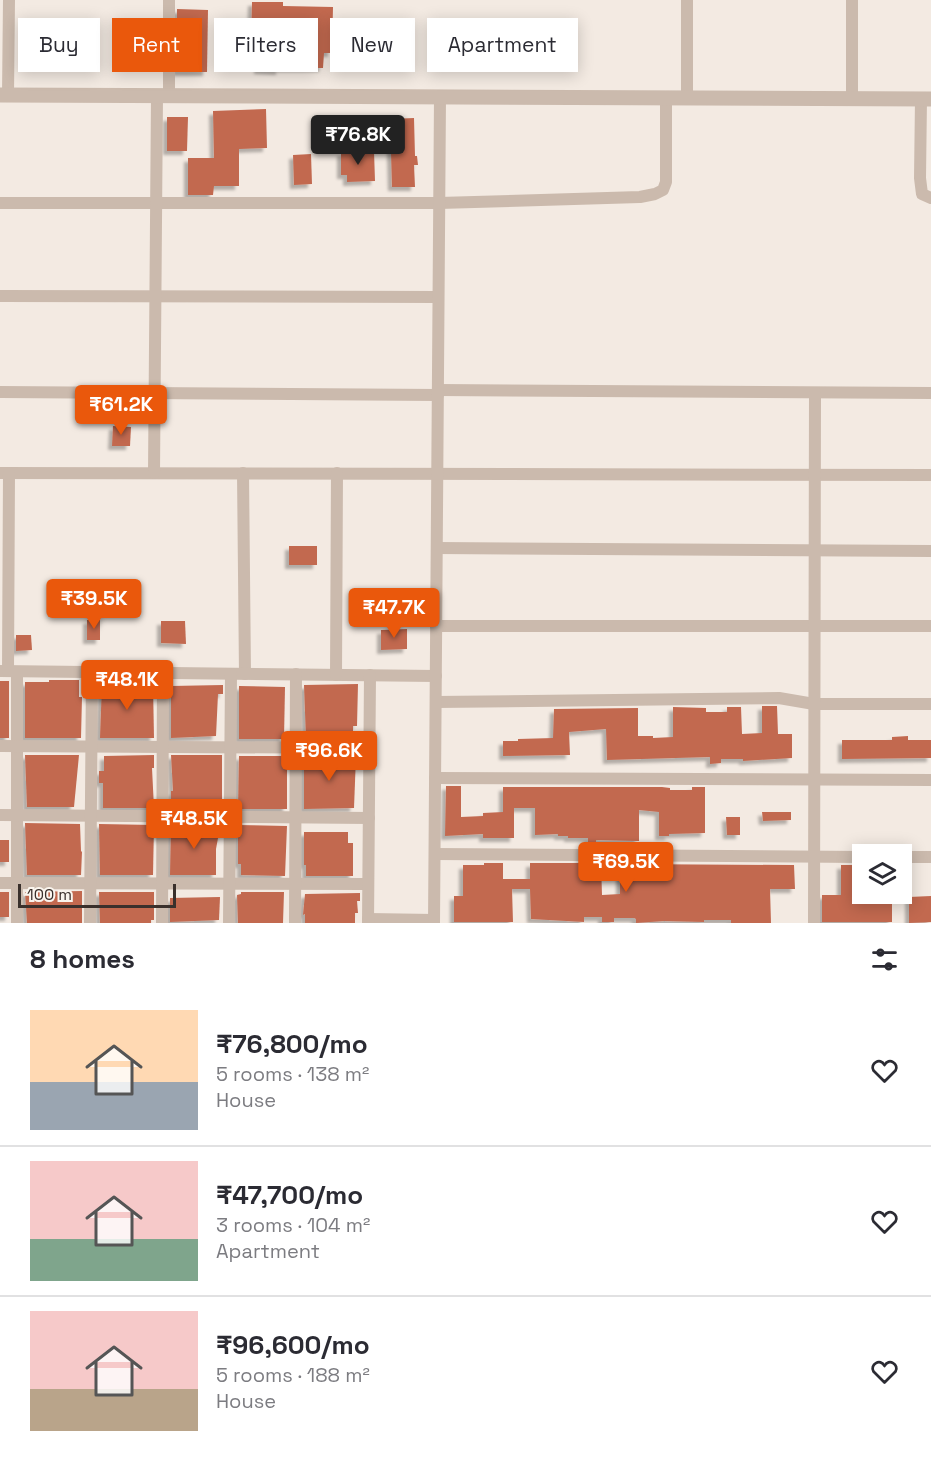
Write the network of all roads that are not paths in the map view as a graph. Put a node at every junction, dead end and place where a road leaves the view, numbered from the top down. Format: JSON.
{"nodes":[{"id":1,"x":9,"y":0,"type":"edge"},
{"id":2,"x":169,"y":0,"type":"edge"},
{"id":3,"x":687,"y":0,"type":"edge"},
{"id":4,"x":852,"y":0,"type":"edge"},
{"id":5,"x":4,"y":95,"type":"edge"},
{"id":6,"x":163,"y":96,"type":"junction"},
{"id":7,"x":440,"y":97,"type":"junction"},
{"id":8,"x":666,"y":98,"type":"junction"},
{"id":9,"x":687,"y":98,"type":"junction"},
{"id":10,"x":852,"y":98,"type":"junction"},
{"id":11,"x":926,"y":99,"type":"edge"},
{"id":12,"x":931,"y":198,"type":"edge"},
{"id":13,"x":0,"y":203,"type":"edge"},
{"id":14,"x":156,"y":203,"type":"junction"},
{"id":15,"x":439,"y":203,"type":"junction"},
{"id":16,"x":0,"y":296,"type":"edge"},
{"id":17,"x":156,"y":297,"type":"junction"},
{"id":18,"x":438,"y":297,"type":"junction"},
{"id":19,"x":0,"y":393,"type":"edge"},
{"id":20,"x":155,"y":393,"type":"junction"},
{"id":21,"x":438,"y":393,"type":"junction"},
{"id":22,"x":815,"y":393,"type":"junction"},
{"id":23,"x":931,"y":393,"type":"edge"},
{"id":24,"x":5,"y":473,"type":"edge"},
{"id":25,"x":154,"y":473,"type":"junction"},
{"id":26,"x":243,"y":473,"type":"junction"},
{"id":27,"x":337,"y":473,"type":"junction"},
{"id":28,"x":437,"y":474,"type":"junction"},
{"id":29,"x":815,"y":474,"type":"junction"},
{"id":30,"x":931,"y":475,"type":"edge"},
{"id":31,"x":437,"y":548,"type":"junction"},
{"id":32,"x":815,"y":550,"type":"junction"},
{"id":33,"x":931,"y":551,"type":"edge"},
{"id":34,"x":436,"y":626,"type":"junction"},
{"id":35,"x":815,"y":626,"type":"junction"},
{"id":36,"x":931,"y":626,"type":"edge"},
{"id":37,"x":8,"y":672,"type":"edge"},
{"id":38,"x":92,"y":672,"type":"junction"},
{"id":39,"x":163,"y":673,"type":"junction"},
{"id":40,"x":231,"y":674,"type":"junction"},
{"id":41,"x":245,"y":674,"type":"junction"},
{"id":42,"x":297,"y":675,"type":"junction"},
{"id":43,"x":336,"y":675,"type":"junction"},
{"id":44,"x":370,"y":675,"type":"junction"},
{"id":45,"x":436,"y":676,"type":"junction"},
{"id":46,"x":436,"y":702,"type":"junction"},
{"id":47,"x":814,"y":704,"type":"junction"},
{"id":48,"x":931,"y":704,"type":"edge"},
{"id":49,"x":0,"y":746,"type":"edge"},
{"id":50,"x":17,"y":746,"type":"junction"},
{"id":51,"x":92,"y":746,"type":"junction"},
{"id":52,"x":162,"y":747,"type":"junction"},
{"id":53,"x":230,"y":747,"type":"junction"},
{"id":54,"x":296,"y":748,"type":"junction"},
{"id":55,"x":370,"y":748,"type":"junction"},
{"id":56,"x":435,"y":778,"type":"junction"},
{"id":57,"x":814,"y":780,"type":"junction"},
{"id":58,"x":931,"y":780,"type":"edge"},
{"id":59,"x":0,"y":815,"type":"edge"},
{"id":60,"x":17,"y":815,"type":"junction"},
{"id":61,"x":91,"y":816,"type":"junction"},
{"id":62,"x":162,"y":816,"type":"junction"},
{"id":63,"x":230,"y":817,"type":"junction"},
{"id":64,"x":296,"y":818,"type":"junction"},
{"id":65,"x":369,"y":818,"type":"junction"},
{"id":66,"x":435,"y":854,"type":"junction"},
{"id":67,"x":814,"y":857,"type":"junction"},
{"id":68,"x":852,"y":857,"type":"edge"},
{"id":69,"x":912,"y":857,"type":"edge"},
{"id":70,"x":931,"y":857,"type":"edge"},
{"id":71,"x":0,"y":883,"type":"edge"},
{"id":72,"x":17,"y":883,"type":"junction"},
{"id":73,"x":91,"y":883,"type":"junction"},
{"id":74,"x":162,"y":883,"type":"junction"},
{"id":75,"x":229,"y":884,"type":"junction"},
{"id":76,"x":296,"y":884,"type":"junction"},
{"id":77,"x":368,"y":884,"type":"junction"},
{"id":78,"x":368,"y":921,"type":"edge"},
{"id":79,"x":434,"y":921,"type":"edge"},
{"id":80,"x":17,"y":923,"type":"edge"},
{"id":81,"x":90,"y":923,"type":"edge"},
{"id":82,"x":162,"y":923,"type":"edge"},
{"id":83,"x":229,"y":923,"type":"edge"},
{"id":84,"x":295,"y":923,"type":"edge"},
{"id":85,"x":814,"y":923,"type":"edge"}],
"edges":[{"from":1,"to":5,"type":"street"},
{"from":2,"to":6,"type":"street"},
{"from":3,"to":9,"type":"street"},
{"from":4,"to":10,"type":"street"},
{"from":5,"to":6,"type":"street"},
{"from":6,"to":7,"type":"street"},
{"from":6,"to":14,"type":"street"},
{"from":7,"to":8,"type":"street"},
{"from":7,"to":15,"type":"street"},
{"from":8,"to":9,"type":"street"},
{"from":8,"to":15,"type":"street"},
{"from":9,"to":10,"type":"street"},
{"from":10,"to":11,"type":"street"},
{"from":11,"to":12,"type":"street"},
{"from":13,"to":14,"type":"street"},
{"from":14,"to":15,"type":"street"},
{"from":14,"to":17,"type":"street"},
{"from":15,"to":18,"type":"street"},
{"from":16,"to":17,"type":"street"},
{"from":17,"to":18,"type":"street"},
{"from":17,"to":20,"type":"street"},
{"from":18,"to":21,"type":"street"},
{"from":19,"to":20,"type":"street"},
{"from":20,"to":21,"type":"street"},
{"from":20,"to":25,"type":"street"},
{"from":21,"to":22,"type":"street"},
{"from":21,"to":28,"type":"street"},
{"from":22,"to":23,"type":"street"},
{"from":22,"to":29,"type":"street"},
{"from":24,"to":25,"type":"street"},
{"from":24,"to":37,"type":"street"},
{"from":25,"to":26,"type":"street"},
{"from":26,"to":27,"type":"street"},
{"from":26,"to":41,"type":"street"},
{"from":27,"to":28,"type":"street"},
{"from":27,"to":43,"type":"street"},
{"from":28,"to":29,"type":"street"},
{"from":28,"to":31,"type":"street"},
{"from":29,"to":30,"type":"street"},
{"from":29,"to":32,"type":"street"},
{"from":31,"to":32,"type":"street"},
{"from":31,"to":34,"type":"street"},
{"from":32,"to":33,"type":"street"},
{"from":32,"to":35,"type":"street"},
{"from":34,"to":35,"type":"street"},
{"from":34,"to":45,"type":"street"},
{"from":35,"to":36,"type":"street"},
{"from":35,"to":47,"type":"street"},
{"from":37,"to":38,"type":"street"},
{"from":37,"to":50,"type":"street"},
{"from":38,"to":39,"type":"street"},
{"from":38,"to":51,"type":"street"},
{"from":39,"to":40,"type":"street"},
{"from":39,"to":52,"type":"street"},
{"from":40,"to":41,"type":"street"},
{"from":40,"to":53,"type":"street"},
{"from":41,"to":42,"type":"street"},
{"from":42,"to":43,"type":"street"},
{"from":42,"to":54,"type":"street"},
{"from":43,"to":44,"type":"street"},
{"from":44,"to":45,"type":"street"},
{"from":44,"to":55,"type":"street"},
{"from":45,"to":46,"type":"street"},
{"from":46,"to":47,"type":"street"},
{"from":46,"to":56,"type":"street"},
{"from":47,"to":48,"type":"street"},
{"from":47,"to":57,"type":"street"},
{"from":49,"to":50,"type":"street"},
{"from":50,"to":51,"type":"street"},
{"from":50,"to":60,"type":"street"},
{"from":51,"to":52,"type":"street"},
{"from":51,"to":61,"type":"street"},
{"from":52,"to":53,"type":"street"},
{"from":52,"to":62,"type":"street"},
{"from":53,"to":54,"type":"street"},
{"from":53,"to":63,"type":"street"},
{"from":54,"to":55,"type":"street"},
{"from":54,"to":64,"type":"street"},
{"from":55,"to":65,"type":"street"},
{"from":56,"to":57,"type":"street"},
{"from":56,"to":66,"type":"street"},
{"from":57,"to":58,"type":"street"},
{"from":57,"to":67,"type":"street"},
{"from":59,"to":60,"type":"street"},
{"from":60,"to":61,"type":"street"},
{"from":60,"to":72,"type":"street"},
{"from":61,"to":62,"type":"street"},
{"from":61,"to":73,"type":"street"},
{"from":62,"to":63,"type":"street"},
{"from":62,"to":74,"type":"street"},
{"from":63,"to":64,"type":"street"},
{"from":63,"to":75,"type":"street"},
{"from":64,"to":65,"type":"street"},
{"from":64,"to":76,"type":"street"},
{"from":65,"to":77,"type":"street"},
{"from":66,"to":67,"type":"street"},
{"from":66,"to":79,"type":"street"},
{"from":67,"to":68,"type":"street"},
{"from":67,"to":85,"type":"street"},
{"from":69,"to":70,"type":"street"},
{"from":71,"to":72,"type":"street"},
{"from":72,"to":73,"type":"street"},
{"from":72,"to":80,"type":"street"},
{"from":73,"to":74,"type":"street"},
{"from":73,"to":81,"type":"street"},
{"from":74,"to":75,"type":"street"},
{"from":74,"to":82,"type":"street"},
{"from":75,"to":76,"type":"street"},
{"from":75,"to":83,"type":"street"},
{"from":76,"to":77,"type":"street"},
{"from":76,"to":84,"type":"street"},
{"from":77,"to":78,"type":"street"},
{"from":78,"to":79,"type":"street"}]}
